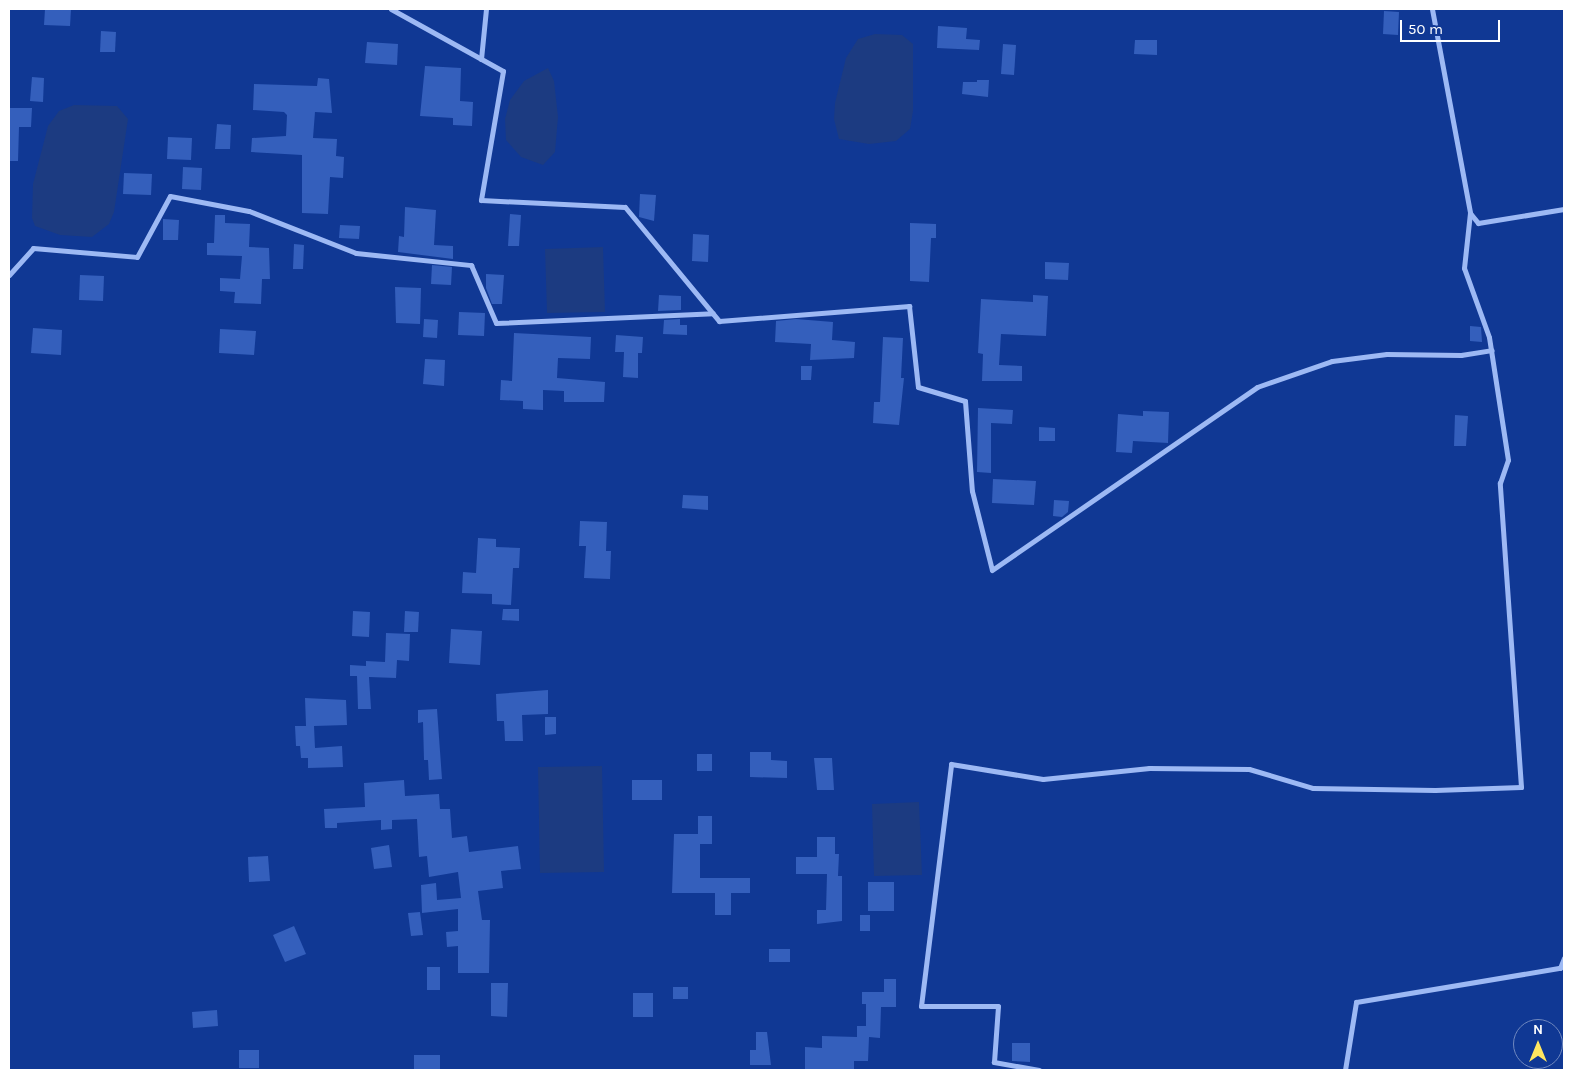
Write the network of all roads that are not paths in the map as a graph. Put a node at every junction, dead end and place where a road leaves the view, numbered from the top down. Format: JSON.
{"nodes":[{"id":1,"x":391,"y":9,"type":"edge"},
{"id":2,"x":486,"y":9,"type":"edge"},
{"id":3,"x":1432,"y":9,"type":"edge"},
{"id":4,"x":481,"y":59,"type":"junction"},
{"id":5,"x":1564,"y":209,"type":"edge"},
{"id":6,"x":1470,"y":213,"type":"junction"},
{"id":7,"x":9,"y":274,"type":"edge"},
{"id":8,"x":713,"y":313,"type":"junction"},
{"id":9,"x":1492,"y":350,"type":"junction"},
{"id":10,"x":1564,"y":958,"type":"edge"},
{"id":11,"x":1039,"y":1070,"type":"edge"},
{"id":12,"x":1344,"y":1070,"type":"edge"}],
"edges":[{"from":1,"to":4,"type":"street"},
{"from":2,"to":4,"type":"street"},
{"from":3,"to":6,"type":"street"},
{"from":4,"to":8,"type":"street"},
{"from":5,"to":6,"type":"street"},
{"from":6,"to":9,"type":"street"},
{"from":7,"to":8,"type":"street"},
{"from":8,"to":9,"type":"street"},
{"from":9,"to":11,"type":"street"},
{"from":10,"to":12,"type":"street"}]}
